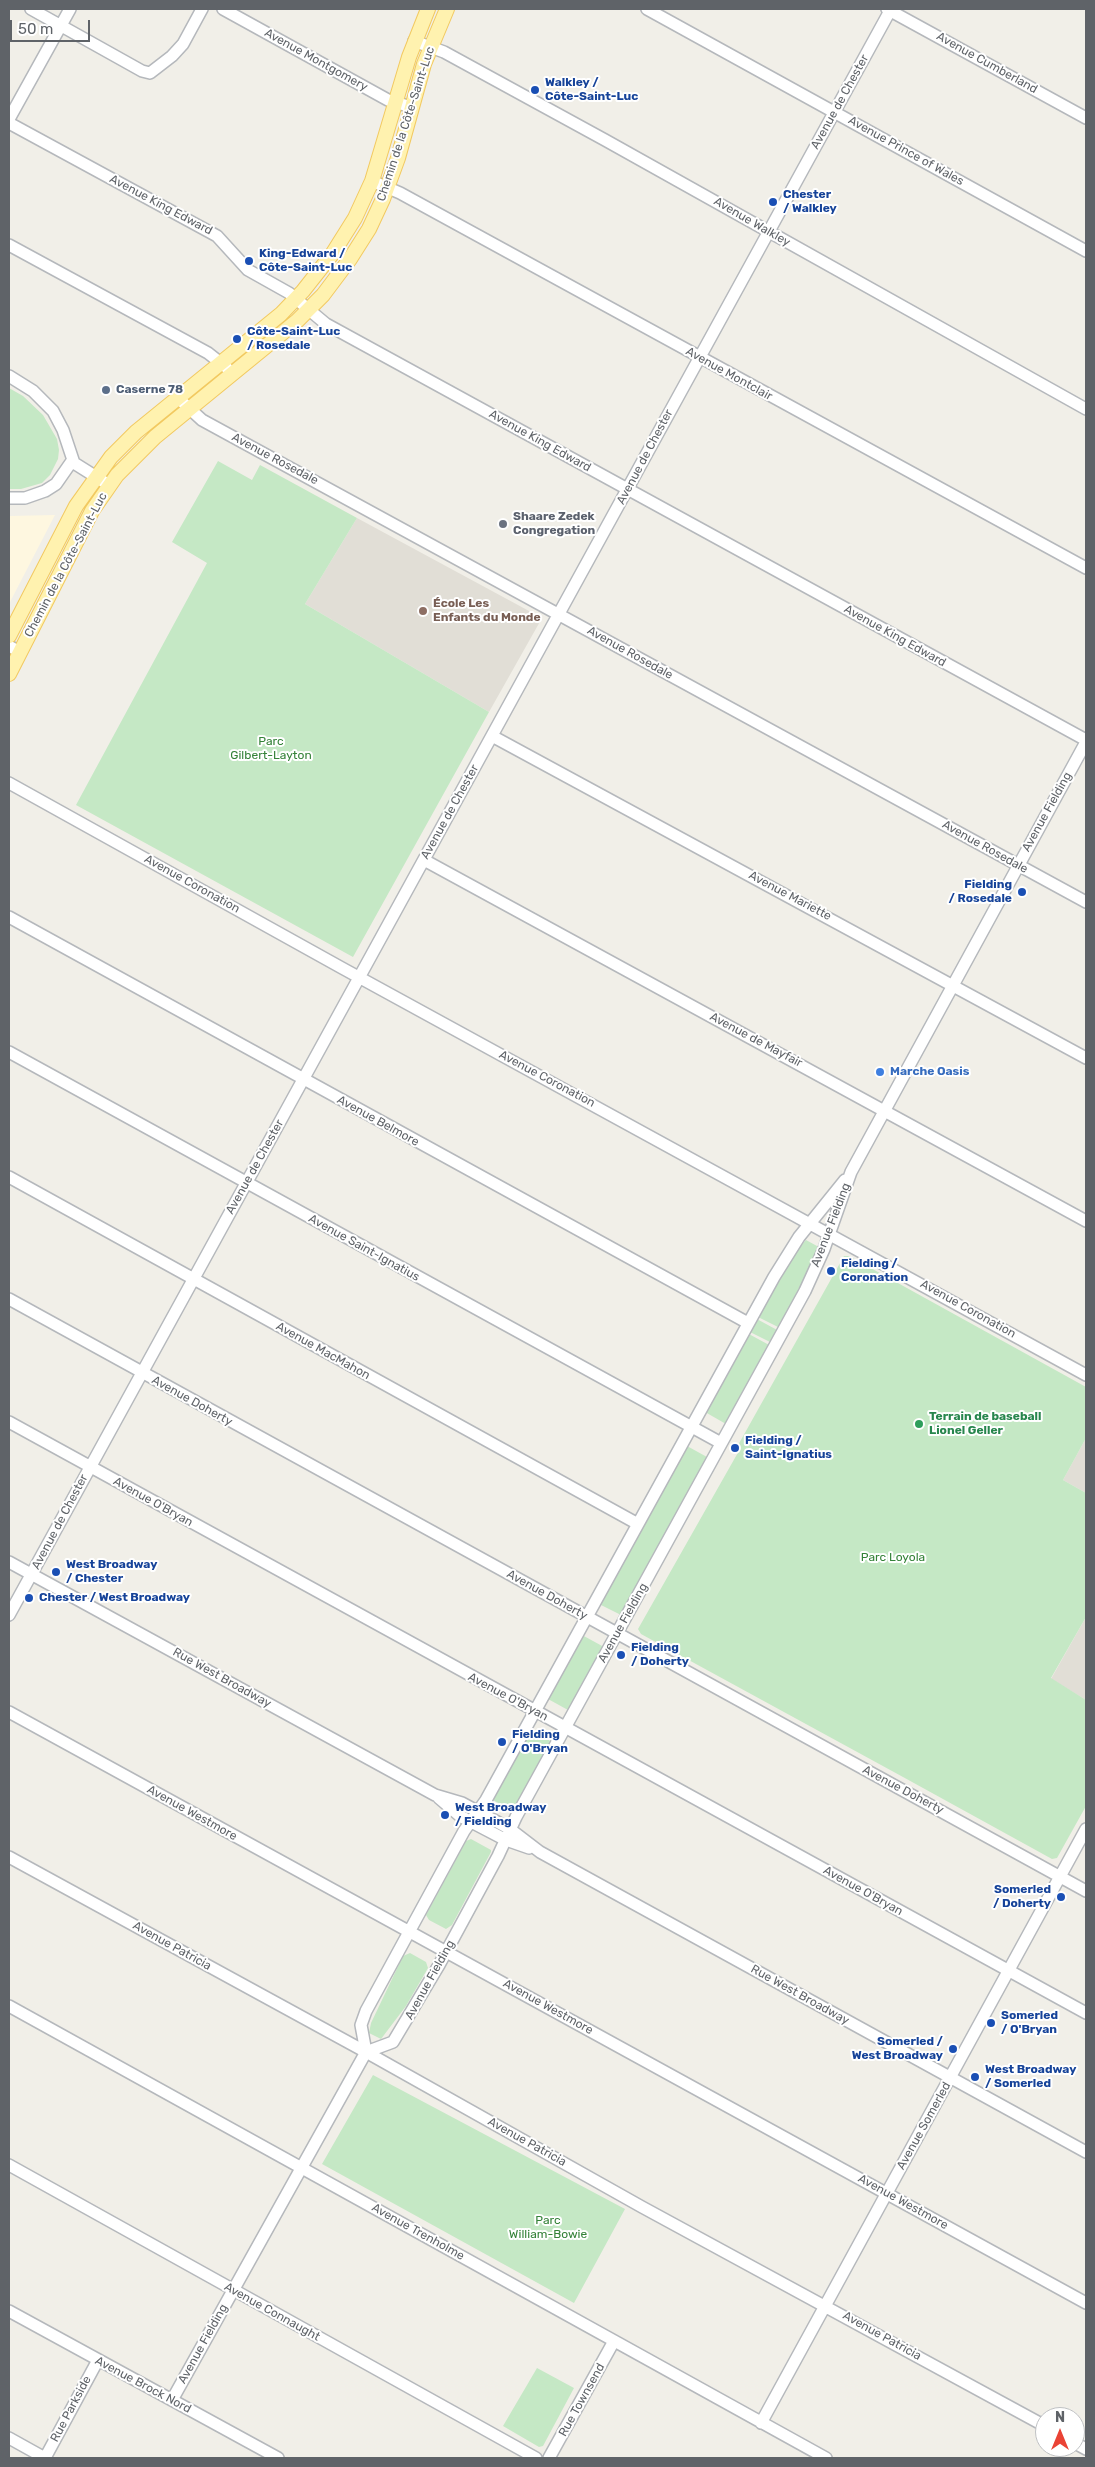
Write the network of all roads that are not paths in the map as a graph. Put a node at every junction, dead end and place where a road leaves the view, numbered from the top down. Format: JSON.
{"nodes":[{"id":1,"x":31,"y":9,"type":"edge"},
{"id":2,"x":70,"y":9,"type":"edge"},
{"id":3,"x":202,"y":9,"type":"edge"},
{"id":4,"x":223,"y":9,"type":"edge"},
{"id":5,"x":428,"y":9,"type":"edge"},
{"id":6,"x":447,"y":9,"type":"edge"},
{"id":7,"x":647,"y":9,"type":"edge"},
{"id":8,"x":889,"y":9,"type":"edge"},
{"id":9,"x":61,"y":25,"type":"junction"},
{"id":10,"x":414,"y":42,"type":"junction"},
{"id":11,"x":430,"y":47,"type":"junction"},
{"id":12,"x":396,"y":103,"type":"junction"},
{"id":13,"x":411,"y":107,"type":"junction"},
{"id":14,"x":834,"y":112,"type":"junction"},
{"id":15,"x":1086,"y":118,"type":"edge"},
{"id":16,"x":9,"y":119,"type":"edge"},
{"id":17,"x":9,"y":123,"type":"edge"},
{"id":18,"x":372,"y":181,"type":"junction"},
{"id":19,"x":387,"y":188,"type":"junction"},
{"id":20,"x":769,"y":232,"type":"junction"},
{"id":21,"x":9,"y":245,"type":"edge"},
{"id":22,"x":1086,"y":251,"type":"edge"},
{"id":23,"x":296,"y":298,"type":"junction"},
{"id":24,"x":309,"y":310,"type":"junction"},
{"id":25,"x":699,"y":357,"type":"junction"},
{"id":26,"x":221,"y":362,"type":"junction"},
{"id":27,"x":234,"y":374,"type":"junction"},
{"id":28,"x":9,"y":376,"type":"edge"},
{"id":29,"x":178,"y":398,"type":"junction"},
{"id":30,"x":189,"y":409,"type":"junction"},
{"id":31,"x":1086,"y":409,"type":"edge"},
{"id":32,"x":72,"y":460,"type":"junction"},
{"id":33,"x":95,"y":476,"type":"junction"},
{"id":34,"x":109,"y":485,"type":"junction"},
{"id":35,"x":627,"y":489,"type":"junction"},
{"id":36,"x":9,"y":498,"type":"edge"},
{"id":37,"x":1086,"y":568,"type":"edge"},
{"id":38,"x":559,"y":615,"type":"junction"},
{"id":39,"x":9,"y":636,"type":"edge"},
{"id":40,"x":15,"y":649,"type":"edge"},
{"id":41,"x":9,"y":674,"type":"edge"},
{"id":42,"x":492,"y":736,"type":"junction"},
{"id":43,"x":1086,"y":741,"type":"edge"},
{"id":44,"x":9,"y":783,"type":"edge"},
{"id":45,"x":424,"y":860,"type":"junction"},
{"id":46,"x":1018,"y":865,"type":"junction"},
{"id":47,"x":1086,"y":902,"type":"edge"},
{"id":48,"x":9,"y":917,"type":"edge"},
{"id":49,"x":359,"y":977,"type":"junction"},
{"id":50,"x":953,"y":984,"type":"junction"},
{"id":51,"x":9,"y":1052,"type":"edge"},
{"id":52,"x":1086,"y":1058,"type":"edge"},
{"id":53,"x":303,"y":1080,"type":"junction"},
{"id":54,"x":885,"y":1110,"type":"junction"},
{"id":55,"x":851,"y":1172,"type":"junction"},
{"id":56,"x":9,"y":1177,"type":"edge"},
{"id":57,"x":246,"y":1184,"type":"junction"},
{"id":58,"x":1086,"y":1222,"type":"edge"},
{"id":59,"x":810,"y":1223,"type":"junction"},
{"id":60,"x":830,"y":1233,"type":"junction"},
{"id":61,"x":193,"y":1279,"type":"junction"},
{"id":62,"x":9,"y":1299,"type":"edge"},
{"id":63,"x":748,"y":1323,"type":"junction"},
{"id":64,"x":141,"y":1373,"type":"junction"},
{"id":65,"x":1086,"y":1374,"type":"edge"},
{"id":66,"x":9,"y":1422,"type":"edge"},
{"id":67,"x":691,"y":1427,"type":"junction"},
{"id":68,"x":721,"y":1443,"type":"junction"},
{"id":69,"x":89,"y":1467,"type":"junction"},
{"id":70,"x":638,"y":1524,"type":"junction"},
{"id":71,"x":9,"y":1562,"type":"edge"},
{"id":72,"x":32,"y":1574,"type":"junction"},
{"id":73,"x":9,"y":1615,"type":"edge"},
{"id":74,"x":586,"y":1616,"type":"junction"},
{"id":75,"x":617,"y":1633,"type":"junction"},
{"id":76,"x":9,"y":1712,"type":"edge"},
{"id":77,"x":534,"y":1712,"type":"junction"},
{"id":78,"x":565,"y":1728,"type":"junction"},
{"id":79,"x":435,"y":1795,"type":"junction"},
{"id":80,"x":478,"y":1812,"type":"junction"},
{"id":81,"x":471,"y":1822,"type":"junction"},
{"id":82,"x":1086,"y":1829,"type":"edge"},
{"id":83,"x":508,"y":1835,"type":"junction"},
{"id":84,"x":9,"y":1857,"type":"edge"},
{"id":85,"x":1060,"y":1877,"type":"junction"},
{"id":86,"x":1086,"y":1891,"type":"edge"},
{"id":87,"x":409,"y":1932,"type":"junction"},
{"id":88,"x":446,"y":1952,"type":"junction"},
{"id":89,"x":1008,"y":1970,"type":"junction"},
{"id":90,"x":9,"y":2006,"type":"edge"},
{"id":91,"x":1086,"y":2013,"type":"edge"},
{"id":92,"x":366,"y":2052,"type":"junction"},
{"id":93,"x":950,"y":2077,"type":"junction"},
{"id":94,"x":1086,"y":2152,"type":"edge"},
{"id":95,"x":9,"y":2166,"type":"edge"},
{"id":96,"x":302,"y":2168,"type":"junction"},
{"id":97,"x":887,"y":2193,"type":"junction"},
{"id":98,"x":233,"y":2290,"type":"junction"},
{"id":99,"x":1086,"y":2303,"type":"edge"},
{"id":100,"x":826,"y":2305,"type":"junction"},
{"id":101,"x":9,"y":2311,"type":"edge"},
{"id":102,"x":614,"y":2341,"type":"junction"},
{"id":103,"x":98,"y":2360,"type":"junction"},
{"id":104,"x":172,"y":2400,"type":"junction"},
{"id":105,"x":1035,"y":2420,"type":"edge"},
{"id":106,"x":762,"y":2423,"type":"junction"},
{"id":107,"x":9,"y":2438,"type":"edge"},
{"id":108,"x":45,"y":2458,"type":"edge"},
{"id":109,"x":278,"y":2458,"type":"edge"},
{"id":110,"x":536,"y":2458,"type":"edge"},
{"id":111,"x":549,"y":2458,"type":"edge"},
{"id":112,"x":826,"y":2458,"type":"edge"}],
"edges":[{"from":1,"to":9,"type":"street"},
{"from":2,"to":9,"type":"street"},
{"from":3,"to":9,"type":"street"},
{"from":4,"to":12,"type":"street","name":"Avenue Montgomery"},
{"from":5,"to":10,"type":"main road","name":"Chemin de la Côte-Saint-Luc"},
{"from":6,"to":11,"type":"main road","name":"Chemin de la Côte-Saint-Luc"},
{"from":7,"to":14,"type":"street","name":"Avenue Prince of Wales"},
{"from":8,"to":14,"type":"street","name":"Avenue de Chester"},
{"from":8,"to":15,"type":"street","name":"Avenue Cumberland"},
{"from":9,"to":16,"type":"street"},
{"from":10,"to":11,"type":"street","name":"Avenue Walkley"},
{"from":10,"to":12,"type":"main road","name":"Chemin de la Côte-Saint-Luc"},
{"from":11,"to":13,"type":"main road","name":"Chemin de la Côte-Saint-Luc"},
{"from":11,"to":20,"type":"street","name":"Avenue Walkley"},
{"from":12,"to":13,"type":"street","name":"Avenue Montgomery"},
{"from":12,"to":18,"type":"main road","name":"Chemin de la Côte-Saint-Luc"},
{"from":13,"to":19,"type":"main road","name":"Chemin de la Côte-Saint-Luc"},
{"from":14,"to":20,"type":"street","name":"Avenue de Chester"},
{"from":14,"to":22,"type":"street","name":"Avenue Prince of Wales"},
{"from":17,"to":23,"type":"street","name":"Avenue King Edward"},
{"from":18,"to":19,"type":"street","name":"Avenue Montclair"},
{"from":18,"to":23,"type":"main road","name":"Chemin de la Côte-Saint-Luc"},
{"from":19,"to":24,"type":"main road","name":"Chemin de la Côte-Saint-Luc"},
{"from":19,"to":25,"type":"street","name":"Avenue Montclair"},
{"from":20,"to":25,"type":"street","name":"Avenue de Chester"},
{"from":20,"to":31,"type":"street","name":"Avenue Walkley"},
{"from":21,"to":26,"type":"street"},
{"from":23,"to":24,"type":"street","name":"Avenue King Edward"},
{"from":23,"to":26,"type":"main road","name":"Chemin de la Côte-Saint-Luc"},
{"from":24,"to":27,"type":"main road","name":"Chemin de la Côte-Saint-Luc"},
{"from":24,"to":35,"type":"street","name":"Avenue King Edward"},
{"from":25,"to":35,"type":"street","name":"Avenue de Chester"},
{"from":25,"to":37,"type":"street","name":"Avenue Montclair"},
{"from":26,"to":27,"type":"street"},
{"from":26,"to":29,"type":"main road","name":"Chemin de la Côte-Saint-Luc"},
{"from":27,"to":30,"type":"main road","name":"Chemin de la Côte-Saint-Luc"},
{"from":28,"to":32,"type":"street"},
{"from":29,"to":30,"type":"street","name":"Avenue Rosedale"},
{"from":29,"to":33,"type":"main road","name":"Chemin de la Côte-Saint-Luc"},
{"from":30,"to":34,"type":"main road","name":"Chemin de la Côte-Saint-Luc"},
{"from":30,"to":38,"type":"street","name":"Avenue Rosedale"},
{"from":32,"to":33,"type":"street"},
{"from":32,"to":36,"type":"street"},
{"from":33,"to":34,"type":"street"},
{"from":33,"to":39,"type":"main road","name":"Chemin de la Côte-Saint-Luc"},
{"from":34,"to":40,"type":"main road","name":"Chemin de la Côte-Saint-Luc"},
{"from":35,"to":38,"type":"street","name":"Avenue de Chester"},
{"from":35,"to":43,"type":"street","name":"Avenue King Edward"},
{"from":38,"to":42,"type":"street","name":"Avenue de Chester"},
{"from":38,"to":46,"type":"street","name":"Avenue Rosedale"},
{"from":40,"to":41,"type":"main road","name":"Chemin de la Côte-Saint-Luc"},
{"from":42,"to":45,"type":"street","name":"Avenue de Chester"},
{"from":42,"to":50,"type":"street","name":"Avenue Mariette"},
{"from":43,"to":46,"type":"street","name":"Avenue Fielding"},
{"from":44,"to":49,"type":"street","name":"Avenue Coronation"},
{"from":45,"to":49,"type":"street","name":"Avenue de Chester"},
{"from":45,"to":54,"type":"street","name":"Avenue de Mayfair"},
{"from":46,"to":47,"type":"street","name":"Avenue Rosedale"},
{"from":46,"to":50,"type":"street","name":"Avenue Fielding"},
{"from":48,"to":53,"type":"street","name":"Avenue Belmore"},
{"from":49,"to":53,"type":"street","name":"Avenue de Chester"},
{"from":49,"to":59,"type":"street","name":"Avenue Coronation"},
{"from":50,"to":52,"type":"street","name":"Avenue Mariette"},
{"from":50,"to":54,"type":"street","name":"Avenue Fielding"},
{"from":51,"to":57,"type":"street","name":"Avenue Saint-Ignatius"},
{"from":53,"to":57,"type":"street","name":"Avenue de Chester"},
{"from":53,"to":63,"type":"street","name":"Avenue Belmore"},
{"from":54,"to":55,"type":"street","name":"Avenue Fielding"},
{"from":54,"to":58,"type":"street","name":"Avenue de Mayfair"},
{"from":55,"to":59,"type":"street","name":"Avenue Fielding"},
{"from":55,"to":60,"type":"street","name":"Avenue Fielding"},
{"from":56,"to":61,"type":"street","name":"Avenue MacMahon"},
{"from":57,"to":61,"type":"street","name":"Avenue de Chester"},
{"from":57,"to":67,"type":"street","name":"Avenue Saint-Ignatius"},
{"from":59,"to":60,"type":"street","name":"Avenue Coronation"},
{"from":59,"to":63,"type":"street","name":"Avenue Fielding"},
{"from":60,"to":65,"type":"street","name":"Avenue Coronation"},
{"from":60,"to":68,"type":"street","name":"Avenue Fielding"},
{"from":61,"to":64,"type":"street","name":"Avenue de Chester"},
{"from":61,"to":70,"type":"street","name":"Avenue MacMahon"},
{"from":62,"to":64,"type":"street","name":"Avenue Doherty"},
{"from":63,"to":67,"type":"street","name":"Avenue Fielding"},
{"from":64,"to":69,"type":"street","name":"Avenue de Chester"},
{"from":64,"to":74,"type":"street","name":"Avenue Doherty"},
{"from":66,"to":69,"type":"street","name":"Avenue O'Bryan"},
{"from":67,"to":68,"type":"street","name":"Avenue Saint-Ignatius"},
{"from":67,"to":70,"type":"street","name":"Avenue Fielding"},
{"from":68,"to":75,"type":"street","name":"Avenue Fielding"},
{"from":69,"to":72,"type":"street","name":"Avenue de Chester"},
{"from":69,"to":77,"type":"street","name":"Avenue O'Bryan"},
{"from":70,"to":74,"type":"street","name":"Avenue Fielding"},
{"from":71,"to":72,"type":"street","name":"Rue West Broadway"},
{"from":72,"to":73,"type":"street","name":"Avenue de Chester"},
{"from":72,"to":79,"type":"street","name":"Rue West Broadway"},
{"from":74,"to":75,"type":"street","name":"Avenue Doherty"},
{"from":74,"to":77,"type":"street","name":"Avenue Fielding"},
{"from":75,"to":78,"type":"street","name":"Avenue Fielding"},
{"from":75,"to":85,"type":"street","name":"Avenue Doherty"},
{"from":76,"to":87,"type":"street","name":"Avenue Westmore"},
{"from":77,"to":78,"type":"street","name":"Avenue O'Bryan"},
{"from":77,"to":80,"type":"street","name":"Avenue Fielding"},
{"from":78,"to":83,"type":"street","name":"Avenue Fielding"},
{"from":78,"to":89,"type":"street","name":"Avenue O'Bryan"},
{"from":79,"to":80,"type":"street","name":"Rue West Broadway"},
{"from":79,"to":81,"type":"street","name":"Rue West Broadway"},
{"from":80,"to":81,"type":"street","name":"Avenue Fielding"},
{"from":80,"to":83,"type":"street","name":"Rue West Broadway"},
{"from":81,"to":83,"type":"street","name":"Rue West Broadway"},
{"from":81,"to":87,"type":"street","name":"Avenue Fielding"},
{"from":82,"to":85,"type":"street","name":"Avenue Somerled"},
{"from":83,"to":88,"type":"street","name":"Avenue Fielding"},
{"from":83,"to":93,"type":"street","name":"Rue West Broadway"},
{"from":84,"to":92,"type":"street","name":"Avenue Patricia"},
{"from":85,"to":86,"type":"street","name":"Avenue Doherty"},
{"from":85,"to":89,"type":"street","name":"Avenue Somerled"},
{"from":87,"to":88,"type":"street","name":"Avenue Westmore"},
{"from":87,"to":92,"type":"street","name":"Avenue Fielding"},
{"from":88,"to":92,"type":"street","name":"Avenue Fielding"},
{"from":88,"to":97,"type":"street","name":"Avenue Westmore"},
{"from":89,"to":91,"type":"street","name":"Avenue O'Bryan"},
{"from":89,"to":93,"type":"street","name":"Avenue Somerled"},
{"from":90,"to":96,"type":"street","name":"Avenue Trenholme"},
{"from":92,"to":96,"type":"street","name":"Avenue Fielding"},
{"from":92,"to":100,"type":"street","name":"Avenue Patricia"},
{"from":93,"to":94,"type":"street","name":"Rue West Broadway"},
{"from":93,"to":97,"type":"street","name":"Avenue Somerled"},
{"from":95,"to":98,"type":"street","name":"Avenue Connaught"},
{"from":96,"to":98,"type":"street","name":"Avenue Fielding"},
{"from":96,"to":102,"type":"street","name":"Avenue Trenholme"},
{"from":97,"to":99,"type":"street","name":"Avenue Westmore"},
{"from":97,"to":100,"type":"street","name":"Avenue Somerled"},
{"from":98,"to":104,"type":"street","name":"Avenue Fielding"},
{"from":98,"to":110,"type":"street","name":"Avenue Connaught"},
{"from":100,"to":105,"type":"street","name":"Avenue Patricia"},
{"from":100,"to":106,"type":"street","name":"Avenue Somerled"},
{"from":101,"to":103,"type":"street","name":"Avenue Brock Nord"},
{"from":102,"to":106,"type":"street","name":"Avenue Trenholme"},
{"from":102,"to":111,"type":"street","name":"Rue Townsend"},
{"from":103,"to":104,"type":"street","name":"Avenue Brock Nord"},
{"from":103,"to":108,"type":"street","name":"Rue Parkside"},
{"from":104,"to":109,"type":"street","name":"Avenue Brock Nord"},
{"from":106,"to":112,"type":"street","name":"Avenue Trenholme"},
{"from":107,"to":108,"type":"street"}]}
